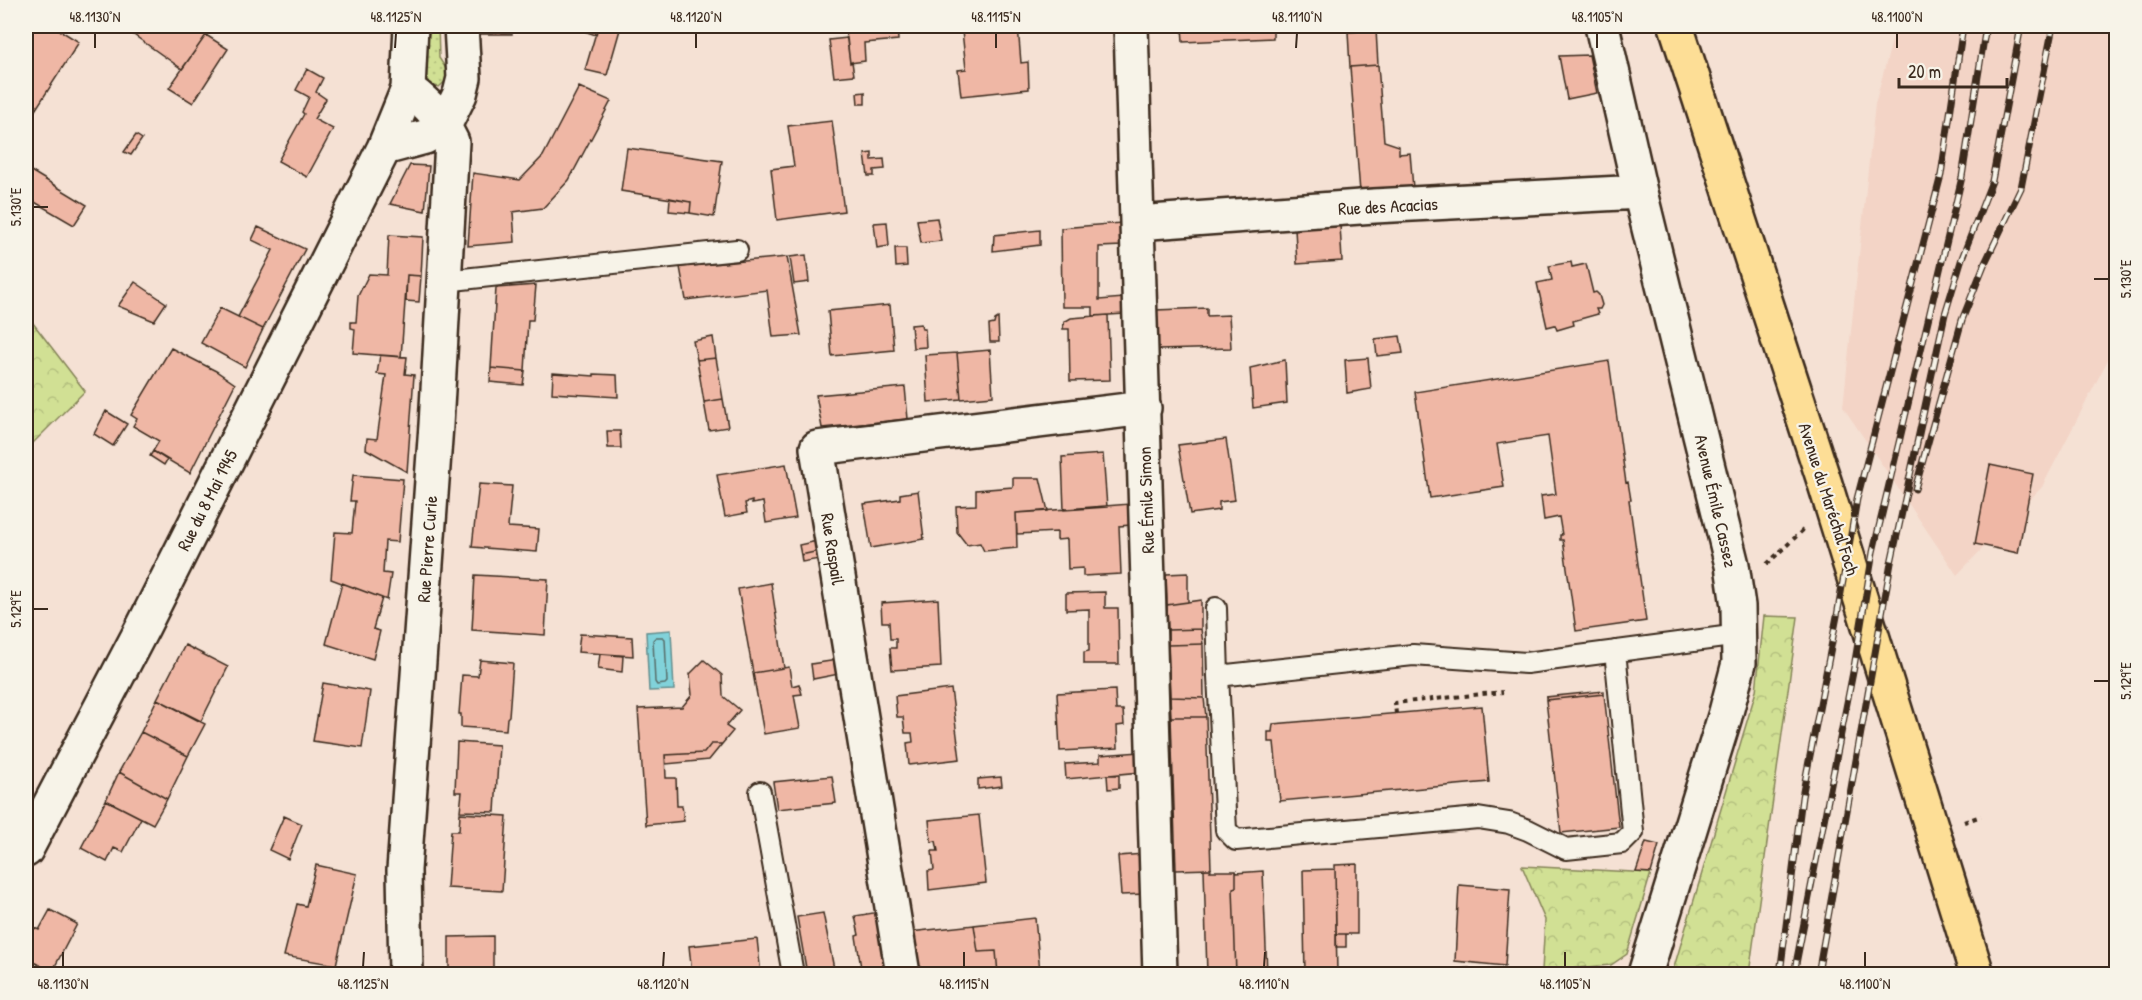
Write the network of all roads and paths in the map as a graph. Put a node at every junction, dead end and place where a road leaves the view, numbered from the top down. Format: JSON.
{"nodes":[{"id":1,"x":411,"y":26,"type":"edge"},
{"id":2,"x":462,"y":26,"type":"edge"},
{"id":3,"x":1131,"y":26,"type":"edge"},
{"id":4,"x":1602,"y":26,"type":"edge"},
{"id":5,"x":1676,"y":26,"type":"edge"},
{"id":6,"x":408,"y":89,"type":"junction"},
{"id":7,"x":444,"y":126,"type":"junction"},
{"id":8,"x":384,"y":148,"type":"junction"},
{"id":9,"x":1640,"y":192,"type":"junction"},
{"id":10,"x":1137,"y":223,"type":"junction"},
{"id":11,"x":736,"y":250,"type":"dead end"},
{"id":12,"x":444,"y":280,"type":"junction"},
{"id":13,"x":1144,"y":408,"type":"junction"},
{"id":14,"x":1825,"y":484,"type":"junction"},
{"id":15,"x":1732,"y":565,"type":"junction"},
{"id":16,"x":1216,"y":608,"type":"dead end"},
{"id":17,"x":1740,"y":635,"type":"junction"},
{"id":18,"x":1615,"y":651,"type":"junction"},
{"id":19,"x":1218,"y":676,"type":"junction"},
{"id":20,"x":760,"y":792,"type":"dead end"},
{"id":21,"x":1981,"y":816,"type":"dead end"},
{"id":22,"x":1966,"y":821,"type":"dead end"},
{"id":23,"x":26,"y":850,"type":"edge"},
{"id":24,"x":406,"y":975,"type":"edge"},
{"id":25,"x":793,"y":975,"type":"edge"},
{"id":26,"x":903,"y":975,"type":"edge"},
{"id":27,"x":1160,"y":975,"type":"edge"},
{"id":28,"x":1645,"y":975,"type":"edge"},
{"id":29,"x":1977,"y":975,"type":"edge"}],
"edges":[{"from":1,"to":6,"type":"street","name":"Rue du 8 Mai 1945"},
{"from":2,"to":7,"type":"street"},
{"from":3,"to":10,"type":"street","name":"Rue Émile Simon"},
{"from":4,"to":9,"type":"street","name":"Avenue Émile Cassez"},
{"from":5,"to":14,"type":"main road","name":"Avenue du Maréchal Foch"},
{"from":6,"to":7,"type":"street"},
{"from":6,"to":8,"type":"street","name":"Rue du 8 Mai 1945"},
{"from":7,"to":8,"type":"street"},
{"from":7,"to":12,"type":"street","name":"Rue Pierre Curie"},
{"from":8,"to":23,"type":"street","name":"Rue du 8 Mai 1945"},
{"from":9,"to":10,"type":"street","name":"Rue des Acacias"},
{"from":9,"to":15,"type":"street","name":"Avenue Émile Cassez"},
{"from":10,"to":13,"type":"street","name":"Rue Émile Simon"},
{"from":11,"to":12,"type":"lane"},
{"from":12,"to":24,"type":"street","name":"Rue Pierre Curie"},
{"from":13,"to":26,"type":"street","name":"Rue Raspail"},
{"from":13,"to":27,"type":"street","name":"Rue Émile Simon"},
{"from":14,"to":15,"type":"path"},
{"from":14,"to":29,"type":"main road","name":"Avenue du Maréchal Foch"},
{"from":15,"to":17,"type":"street","name":"Avenue Émile Cassez"},
{"from":16,"to":19,"type":"lane"},
{"from":17,"to":18,"type":"lane"},
{"from":17,"to":28,"type":"street","name":"Avenue Émile Cassez"},
{"from":18,"to":19,"type":"lane"},
{"from":18,"to":19,"type":"lane"},
{"from":20,"to":25,"type":"lane"},
{"from":21,"to":22,"type":"path"}]}
